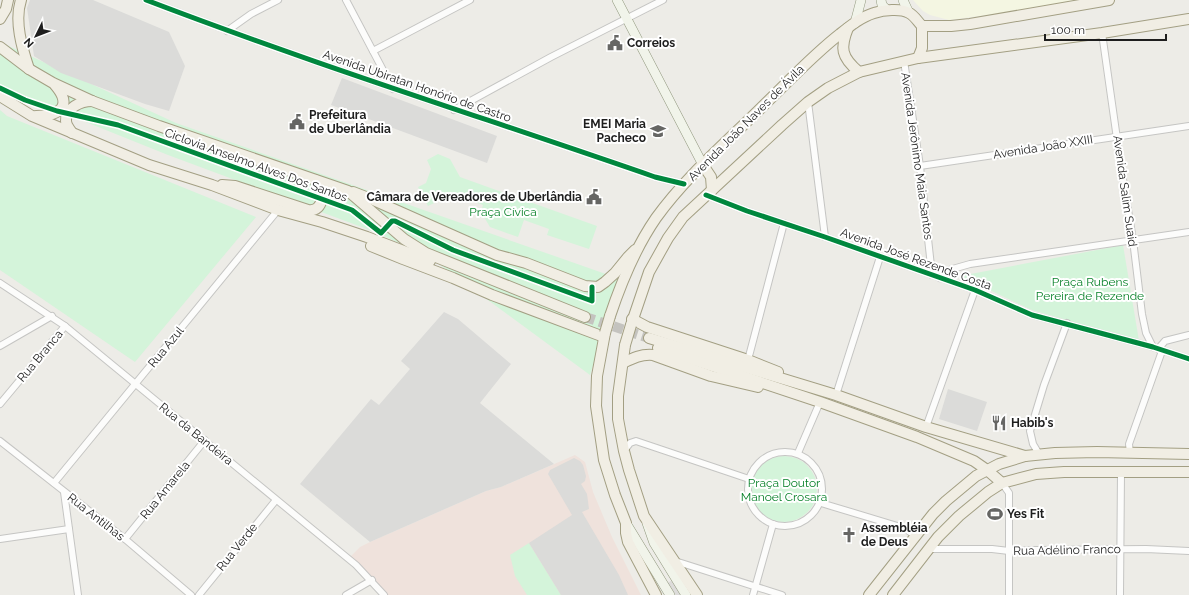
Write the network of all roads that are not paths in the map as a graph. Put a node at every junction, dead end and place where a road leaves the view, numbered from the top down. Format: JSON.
{"nodes":[{"id":1,"x":8,"y":0,"type":"edge"},
{"id":2,"x":22,"y":0,"type":"edge"},
{"id":3,"x":146,"y":0,"type":"edge"},
{"id":4,"x":278,"y":0,"type":"edge"},
{"id":5,"x":346,"y":0,"type":"edge"},
{"id":6,"x":470,"y":0,"type":"edge"},
{"id":7,"x":616,"y":0,"type":"edge"},
{"id":8,"x":663,"y":0,"type":"edge"},
{"id":9,"x":861,"y":0,"type":"edge"},
{"id":10,"x":881,"y":0,"type":"edge"},
{"id":11,"x":903,"y":0,"type":"edge"},
{"id":12,"x":1110,"y":0,"type":"edge"},
{"id":13,"x":887,"y":10,"type":"junction"},
{"id":14,"x":910,"y":13,"type":"junction"},
{"id":15,"x":0,"y":19,"type":"edge"},
{"id":16,"x":626,"y":19,"type":"junction"},
{"id":17,"x":1189,"y":19,"type":"edge"},
{"id":18,"x":852,"y":25,"type":"junction"},
{"id":19,"x":922,"y":26,"type":"junction"},
{"id":20,"x":227,"y":31,"type":"junction"},
{"id":21,"x":1102,"y":33,"type":"junction"},
{"id":22,"x":0,"y":47,"type":"edge"},
{"id":23,"x":373,"y":52,"type":"junction"},
{"id":24,"x":918,"y":58,"type":"junction"},
{"id":25,"x":904,"y":61,"type":"junction"},
{"id":26,"x":29,"y":68,"type":"junction"},
{"id":27,"x":859,"y":72,"type":"junction"},
{"id":28,"x":53,"y":83,"type":"junction"},
{"id":29,"x":393,"y":89,"type":"junction"},
{"id":30,"x":0,"y":96,"type":"edge"},
{"id":31,"x":92,"y":101,"type":"junction"},
{"id":32,"x":808,"y":102,"type":"junction"},
{"id":33,"x":454,"y":110,"type":"junction"},
{"id":34,"x":32,"y":116,"type":"junction"},
{"id":35,"x":1189,"y":126,"type":"edge"},
{"id":36,"x":72,"y":133,"type":"junction"},
{"id":37,"x":1117,"y":136,"type":"junction"},
{"id":38,"x":703,"y":165,"type":"junction"},
{"id":39,"x":920,"y":166,"type":"junction"},
{"id":40,"x":315,"y":180,"type":"junction"},
{"id":41,"x":684,"y":184,"type":"junction"},
{"id":42,"x":212,"y":185,"type":"junction"},
{"id":43,"x":348,"y":190,"type":"junction"},
{"id":44,"x":709,"y":193,"type":"junction"},
{"id":45,"x":278,"y":210,"type":"junction"},
{"id":46,"x":322,"y":222,"type":"junction"},
{"id":47,"x":784,"y":223,"type":"junction"},
{"id":48,"x":1189,"y":232,"type":"edge"},
{"id":49,"x":824,"y":237,"type":"junction"},
{"id":50,"x":1133,"y":240,"type":"junction"},
{"id":51,"x":639,"y":246,"type":"junction"},
{"id":52,"x":880,"y":257,"type":"junction"},
{"id":53,"x":932,"y":275,"type":"junction"},
{"id":54,"x":940,"y":278,"type":"junction"},
{"id":55,"x":0,"y":283,"type":"edge"},
{"id":56,"x":975,"y":290,"type":"junction"},
{"id":57,"x":52,"y":316,"type":"junction"},
{"id":58,"x":631,"y":322,"type":"junction"},
{"id":59,"x":1067,"y":323,"type":"junction"},
{"id":60,"x":65,"y":326,"type":"junction"},
{"id":61,"x":604,"y":335,"type":"junction"},
{"id":62,"x":1189,"y":335,"type":"edge"},
{"id":63,"x":0,"y":346,"type":"edge"},
{"id":64,"x":1158,"y":349,"type":"junction"},
{"id":65,"x":1189,"y":359,"type":"edge"},
{"id":66,"x":748,"y":360,"type":"junction"},
{"id":67,"x":623,"y":363,"type":"junction"},
{"id":68,"x":135,"y":384,"type":"junction"},
{"id":69,"x":816,"y":390,"type":"junction"},
{"id":70,"x":836,"y":395,"type":"junction"},
{"id":71,"x":809,"y":399,"type":"junction"},
{"id":72,"x":820,"y":402,"type":"junction"},
{"id":73,"x":0,"y":404,"type":"edge"},
{"id":74,"x":926,"y":427,"type":"junction"},
{"id":75,"x":205,"y":440,"type":"junction"},
{"id":76,"x":0,"y":441,"type":"edge"},
{"id":77,"x":624,"y":451,"type":"junction"},
{"id":78,"x":798,"y":453,"type":"junction"},
{"id":79,"x":1130,"y":453,"type":"junction"},
{"id":80,"x":1039,"y":454,"type":"junction"},
{"id":81,"x":1189,"y":454,"type":"edge"},
{"id":82,"x":1025,"y":456,"type":"junction"},
{"id":83,"x":987,"y":470,"type":"junction"},
{"id":84,"x":1189,"y":472,"type":"edge"},
{"id":85,"x":1121,"y":476,"type":"junction"},
{"id":86,"x":749,"y":479,"type":"junction"},
{"id":87,"x":54,"y":483,"type":"junction"},
{"id":88,"x":1002,"y":483,"type":"junction"},
{"id":89,"x":64,"y":492,"type":"junction"},
{"id":90,"x":276,"y":500,"type":"junction"},
{"id":91,"x":821,"y":502,"type":"junction"},
{"id":92,"x":644,"y":516,"type":"junction"},
{"id":93,"x":626,"y":522,"type":"junction"},
{"id":94,"x":773,"y":524,"type":"junction"},
{"id":95,"x":69,"y":529,"type":"junction"},
{"id":96,"x":916,"y":536,"type":"junction"},
{"id":97,"x":0,"y":539,"type":"edge"},
{"id":98,"x":125,"y":539,"type":"junction"},
{"id":99,"x":930,"y":549,"type":"junction"},
{"id":100,"x":1121,"y":549,"type":"junction"},
{"id":101,"x":1009,"y":551,"type":"junction"},
{"id":102,"x":1189,"y":551,"type":"edge"},
{"id":103,"x":673,"y":560,"type":"junction"},
{"id":104,"x":372,"y":580,"type":"junction"},
{"id":105,"x":756,"y":587,"type":"junction"},
{"id":106,"x":896,"y":593,"type":"edge"},
{"id":107,"x":78,"y":595,"type":"edge"},
{"id":108,"x":191,"y":595,"type":"edge"},
{"id":109,"x":199,"y":595,"type":"edge"},
{"id":110,"x":346,"y":595,"type":"edge"},
{"id":111,"x":384,"y":595,"type":"edge"},
{"id":112,"x":656,"y":595,"type":"edge"},
{"id":113,"x":670,"y":595,"type":"edge"},
{"id":114,"x":686,"y":595,"type":"edge"},
{"id":115,"x":697,"y":595,"type":"edge"},
{"id":116,"x":753,"y":595,"type":"edge"},
{"id":117,"x":782,"y":595,"type":"edge"},
{"id":118,"x":868,"y":595,"type":"edge"},
{"id":119,"x":1009,"y":595,"type":"edge"},
{"id":120,"x":1120,"y":595,"type":"edge"}],
"edges":[{"from":1,"to":15,"type":"main road"},
{"from":2,"to":26,"type":"main road"},
{"from":3,"to":20,"type":"street","name":"Avenida Ubiratan Honório de Castro"},
{"from":4,"to":20,"type":"street"},
{"from":5,"to":23,"type":"street"},
{"from":6,"to":23,"type":"street"},
{"from":7,"to":16,"type":"main road"},
{"from":8,"to":16,"type":"street"},
{"from":9,"to":18,"type":"main road"},
{"from":10,"to":13,"type":"main road"},
{"from":11,"to":14,"type":"main road"},
{"from":12,"to":19,"type":"main road"},
{"from":13,"to":14,"type":"main road"},
{"from":13,"to":18,"type":"main road"},
{"from":14,"to":19,"type":"main road"},
{"from":16,"to":33,"type":"street"},
{"from":16,"to":38,"type":"main road"},
{"from":17,"to":21,"type":"main road"},
{"from":18,"to":27,"type":"main road"},
{"from":18,"to":38,"type":"main road","name":"Avenida João Naves de Ávila"},
{"from":19,"to":24,"type":"main road"},
{"from":20,"to":29,"type":"street","name":"Avenida Ubiratan Honório de Castro"},
{"from":21,"to":24,"type":"main road"},
{"from":21,"to":37,"type":"street","name":"Avenida Salim Suaid"},
{"from":22,"to":26,"type":"main road"},
{"from":23,"to":29,"type":"street"},
{"from":24,"to":25,"type":"main road"},
{"from":25,"to":27,"type":"main road"},
{"from":25,"to":39,"type":"street","name":"Avenida Jerônimo Maia Santos"},
{"from":26,"to":28,"type":"main road"},
{"from":27,"to":32,"type":"main road","name":"Avenida João Naves de Ávila"},
{"from":28,"to":31,"type":"main road"},
{"from":28,"to":34,"type":"main road"},
{"from":29,"to":33,"type":"street","name":"Avenida Ubiratan Honório de Castro"},
{"from":30,"to":34,"type":"main road"},
{"from":31,"to":36,"type":"main road"},
{"from":31,"to":40,"type":"main road"},
{"from":32,"to":44,"type":"main road","name":"Avenida João Naves de Ávila"},
{"from":32,"to":49,"type":"street"},
{"from":33,"to":41,"type":"street","name":"Avenida Ubiratan Honório de Castro"},
{"from":34,"to":36,"type":"main road"},
{"from":35,"to":37,"type":"street","name":"Avenida João XXIII"},
{"from":36,"to":42,"type":"main road"},
{"from":37,"to":39,"type":"street","name":"Avenida João XXIII"},
{"from":37,"to":50,"type":"street","name":"Avenida Salim Suaid"},
{"from":38,"to":41,"type":"main road","name":"Avenida João Naves de Ávila"},
{"from":38,"to":44,"type":"main road"},
{"from":39,"to":53,"type":"street","name":"Avenida Jerônimo Maia Santos"},
{"from":40,"to":42,"type":"main road"},
{"from":40,"to":43,"type":"main road"},
{"from":41,"to":51,"type":"main road","name":"Avenida João Naves de Ávila"},
{"from":42,"to":45,"type":"main road"},
{"from":43,"to":46,"type":"main road"},
{"from":43,"to":51,"type":"main road"},
{"from":44,"to":47,"type":"street","name":"Avenida José Rezende Costa"},
{"from":44,"to":58,"type":"main road","name":"Avenida João Naves de Ávila"},
{"from":45,"to":46,"type":"main road"},
{"from":45,"to":68,"type":"street","name":"Rua Azul"},
{"from":46,"to":61,"type":"main road"},
{"from":47,"to":49,"type":"street","name":"Avenida José Rezende Costa"},
{"from":47,"to":66,"type":"street"},
{"from":48,"to":50,"type":"street"},
{"from":49,"to":52,"type":"street","name":"Avenida José Rezende Costa"},
{"from":50,"to":54,"type":"street"},
{"from":50,"to":64,"type":"street","name":"Avenida Salim Suaid"},
{"from":51,"to":61,"type":"main road","name":"Avenida João Naves de Ávila","bridge":true},
{"from":52,"to":53,"type":"street","name":"Avenida José Rezende Costa"},
{"from":52,"to":70,"type":"street"},
{"from":53,"to":54,"type":"street","name":"Avenida José Rezende Costa"},
{"from":54,"to":56,"type":"street","name":"Avenida José Rezende Costa"},
{"from":55,"to":57,"type":"street","name":"Rua da Bandeira"},
{"from":56,"to":59,"type":"street","name":"Avenida José Rezende Costa"},
{"from":56,"to":74,"type":"street"},
{"from":57,"to":60,"type":"street","name":"Rua da Bandeira"},
{"from":57,"to":63,"type":"street"},
{"from":58,"to":66,"type":"main road"},
{"from":58,"to":67,"type":"main road","name":"Avenida João Naves de Ávila","bridge":true},
{"from":59,"to":64,"type":"street","name":"Avenida José Rezende Costa"},
{"from":59,"to":80,"type":"street"},
{"from":60,"to":68,"type":"street","name":"Rua da Bandeira"},
{"from":60,"to":73,"type":"street","name":"Rua Branca"},
{"from":61,"to":93,"type":"main road","name":"Avenida João Naves de Ávila"},
{"from":62,"to":64,"type":"street"},
{"from":64,"to":65,"type":"street","name":"Avenida José Rezende Costa"},
{"from":64,"to":79,"type":"street"},
{"from":66,"to":69,"type":"main road"},
{"from":67,"to":71,"type":"main road"},
{"from":67,"to":77,"type":"main road","name":"Avenida João Naves de Ávila"},
{"from":68,"to":75,"type":"street","name":"Rua da Bandeira"},
{"from":68,"to":87,"type":"street","name":"Rua Azul"},
{"from":69,"to":70,"type":"main road"},
{"from":69,"to":71,"type":"main road"},
{"from":70,"to":74,"type":"main road"},
{"from":71,"to":72,"type":"main road"},
{"from":72,"to":78,"type":"street"},
{"from":72,"to":83,"type":"main road"},
{"from":74,"to":82,"type":"main road"},
{"from":75,"to":90,"type":"street","name":"Rua da Bandeira"},
{"from":75,"to":98,"type":"street","name":"Rua Amarela"},
{"from":76,"to":87,"type":"street","name":"Rua Antilhas"},
{"from":77,"to":86,"type":"street"},
{"from":77,"to":92,"type":"main road","name":"Avenida João Naves de Ávila"},
{"from":78,"to":86,"type":"street"},
{"from":78,"to":91,"type":"street"},
{"from":79,"to":80,"type":"main road"},
{"from":79,"to":81,"type":"main road"},
{"from":80,"to":82,"type":"main road"},
{"from":82,"to":83,"type":"main road"},
{"from":83,"to":88,"type":"main road"},
{"from":83,"to":96,"type":"main road"},
{"from":84,"to":85,"type":"main road"},
{"from":85,"to":88,"type":"main road"},
{"from":85,"to":100,"type":"street"},
{"from":86,"to":94,"type":"street"},
{"from":87,"to":89,"type":"street","name":"Rua Antilhas"},
{"from":88,"to":99,"type":"main road"},
{"from":88,"to":101,"type":"street"},
{"from":89,"to":95,"type":"street"},
{"from":89,"to":98,"type":"street","name":"Rua Antilhas"},
{"from":90,"to":104,"type":"street","name":"Rua da Bandeira"},
{"from":90,"to":109,"type":"street","name":"Rua Verde"},
{"from":91,"to":94,"type":"street"},
{"from":91,"to":96,"type":"street"},
{"from":92,"to":103,"type":"main road","name":"Avenida João Naves de Ávila"},
{"from":92,"to":114,"type":"main road","name":"Avenida João Naves de Ávila"},
{"from":93,"to":112,"type":"main road","name":"Avenida João Naves de Ávila"},
{"from":93,"to":113,"type":"main road","name":"Avenida João Naves de Ávila"},
{"from":94,"to":105,"type":"street"},
{"from":95,"to":97,"type":"street"},
{"from":95,"to":107,"type":"street"},
{"from":96,"to":118,"type":"main road"},
{"from":98,"to":108,"type":"street","name":"Rua Antilhas"},
{"from":99,"to":101,"type":"street","name":"Rua Adélino Franco"},
{"from":99,"to":106,"type":"main road"},
{"from":100,"to":101,"type":"street","name":"Rua Adélino Franco"},
{"from":100,"to":102,"type":"street","name":"Rua Adélino Franco"},
{"from":100,"to":120,"type":"street"},
{"from":101,"to":119,"type":"street"},
{"from":103,"to":105,"type":"street"},
{"from":103,"to":115,"type":"main road","name":"Avenida João Naves de Ávila"},
{"from":104,"to":110,"type":"street"},
{"from":104,"to":111,"type":"street","name":"Rua da Bandeira"},
{"from":105,"to":116,"type":"street"},
{"from":105,"to":117,"type":"street"}]}
